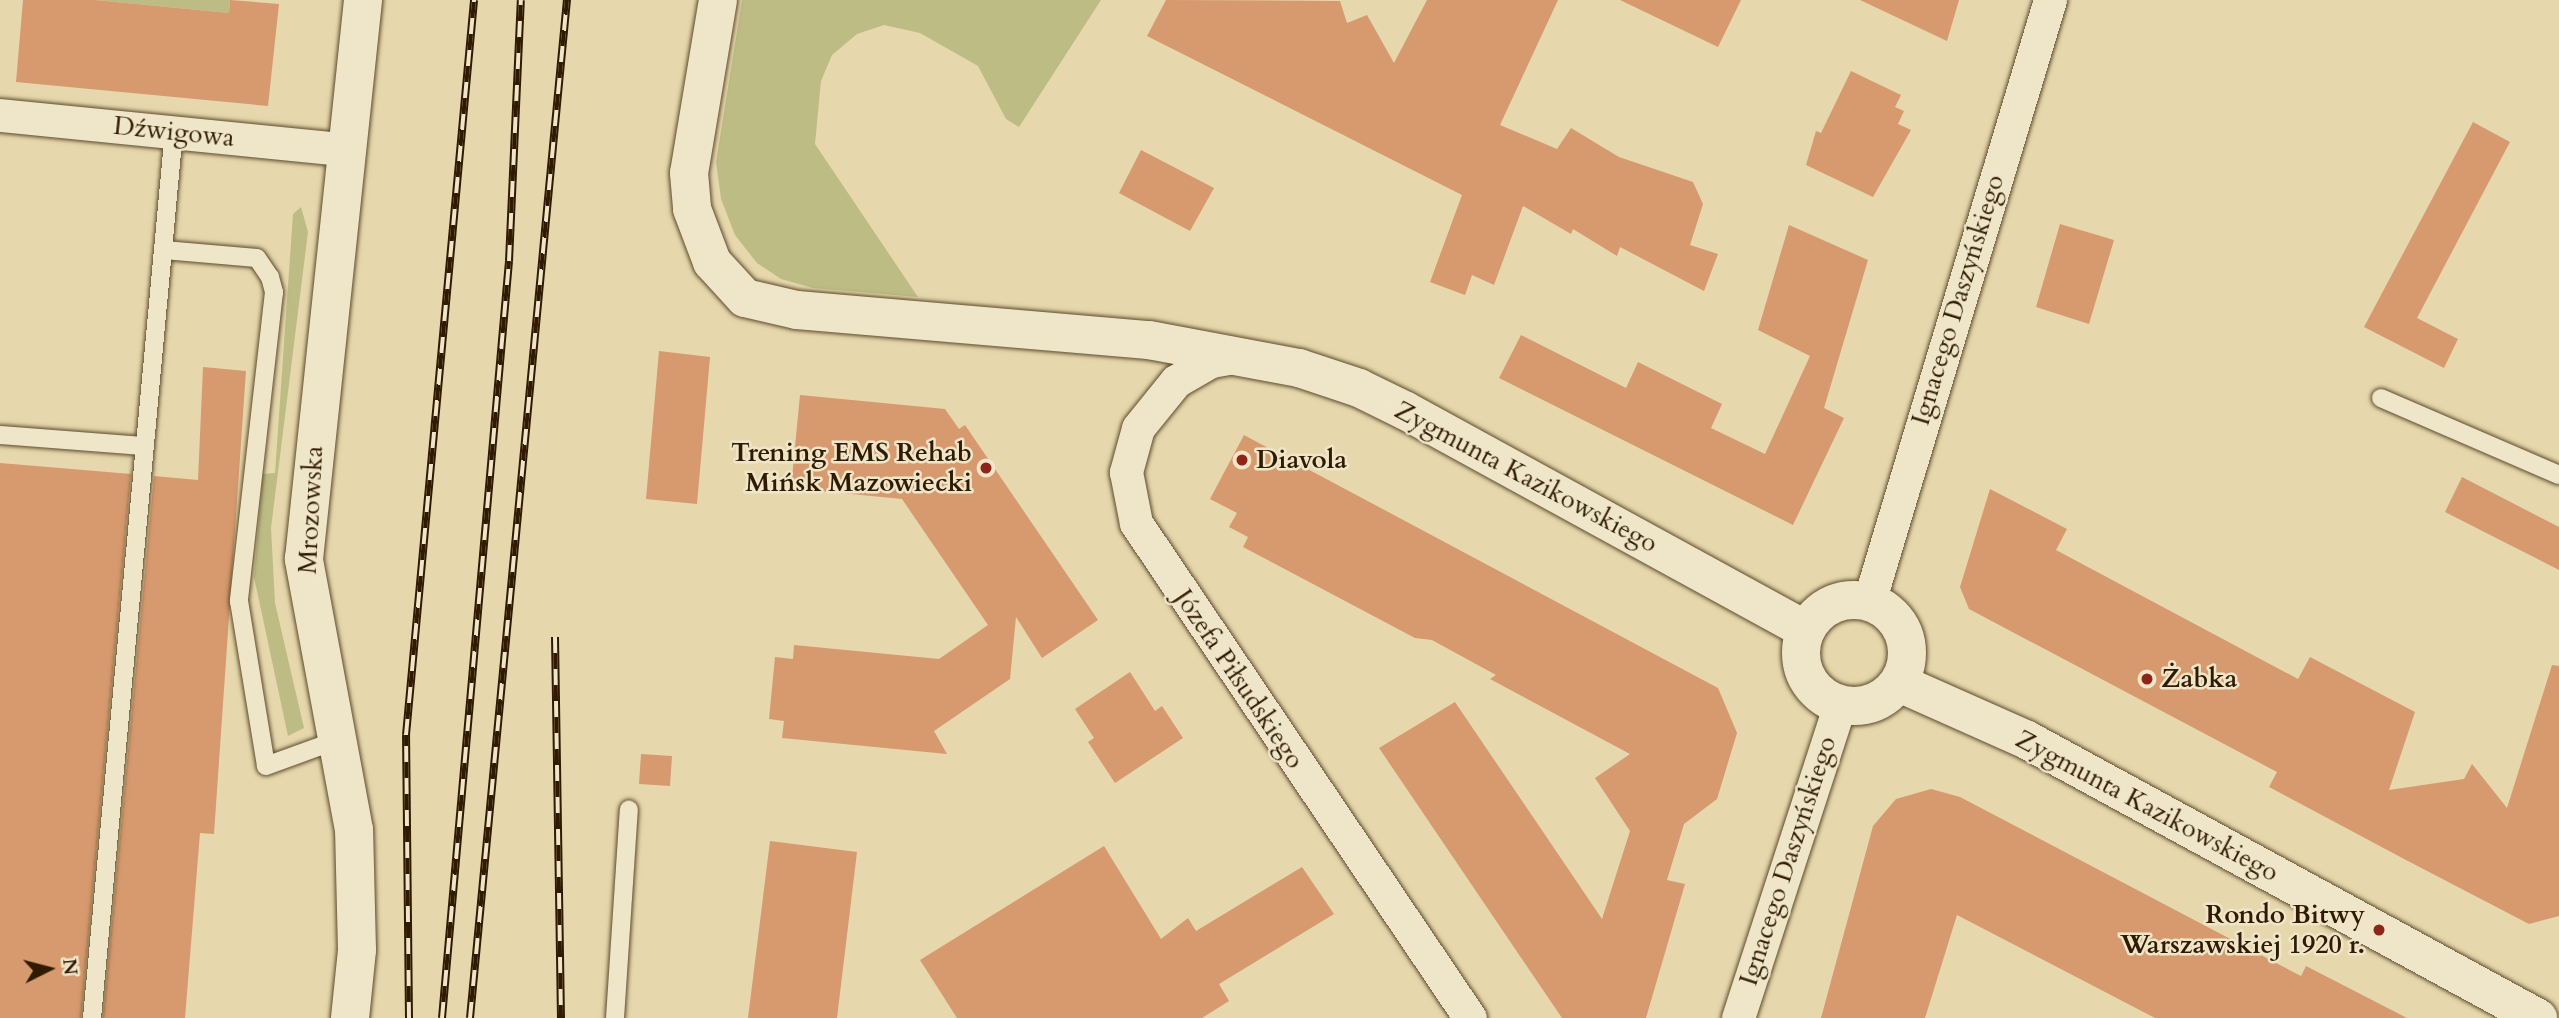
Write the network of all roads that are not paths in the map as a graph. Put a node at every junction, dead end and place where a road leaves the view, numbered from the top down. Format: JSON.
{"nodes":[{"id":1,"x":363,"y":0,"type":"edge"},
{"id":2,"x":718,"y":0,"type":"edge"},
{"id":3,"x":2050,"y":0,"type":"edge"},
{"id":4,"x":0,"y":115,"type":"edge"},
{"id":5,"x":174,"y":131,"type":"junction"},
{"id":6,"x":348,"y":150,"type":"junction"},
{"id":7,"x":164,"y":250,"type":"junction"},
{"id":8,"x":1234,"y":357,"type":"junction"},
{"id":9,"x":2381,"y":398,"type":"dead end"},
{"id":10,"x":0,"y":435,"type":"edge"},
{"id":11,"x":144,"y":446,"type":"junction"},
{"id":12,"x":2559,"y":475,"type":"edge"},
{"id":13,"x":1869,"y":602,"type":"junction"},
{"id":14,"x":1806,"y":630,"type":"junction"},
{"id":15,"x":1899,"y":683,"type":"junction"},
{"id":16,"x":1840,"y":705,"type":"junction"},
{"id":17,"x":341,"y":738,"type":"junction"},
{"id":18,"x":629,"y":809,"type":"dead end"},
{"id":19,"x":92,"y":1018,"type":"edge"},
{"id":20,"x":351,"y":1018,"type":"edge"},
{"id":21,"x":615,"y":1018,"type":"edge"},
{"id":22,"x":1470,"y":1018,"type":"edge"},
{"id":23,"x":1738,"y":1018,"type":"edge"},
{"id":24,"x":2538,"y":1018,"type":"edge"}],
"edges":[{"from":1,"to":6,"type":"street","name":"Mrozowska"},
{"from":2,"to":8,"type":"street","name":"Zygmunta Kazikowskiego"},
{"from":3,"to":13,"type":"street","name":"Ignacego Daszyńskiego"},
{"from":4,"to":5,"type":"street","name":"Dźwigowa"},
{"from":5,"to":6,"type":"street","name":"Dźwigowa"},
{"from":5,"to":7,"type":"lane"},
{"from":6,"to":17,"type":"street","name":"Mrozowska"},
{"from":7,"to":11,"type":"lane"},
{"from":7,"to":17,"type":"lane"},
{"from":8,"to":14,"type":"street","name":"Zygmunta Kazikowskiego"},
{"from":8,"to":22,"type":"street","name":"Józefa Piłsudskiego"},
{"from":9,"to":12,"type":"lane"},
{"from":10,"to":11,"type":"lane"},
{"from":11,"to":19,"type":"lane"},
{"from":13,"to":14,"type":"street"},
{"from":13,"to":15,"type":"street"},
{"from":14,"to":16,"type":"street"},
{"from":15,"to":16,"type":"street"},
{"from":15,"to":24,"type":"street","name":"Zygmunta Kazikowskiego"},
{"from":16,"to":23,"type":"street","name":"Ignacego Daszyńskiego"},
{"from":17,"to":20,"type":"street","name":"Mrozowska"},
{"from":18,"to":21,"type":"lane"}]}
